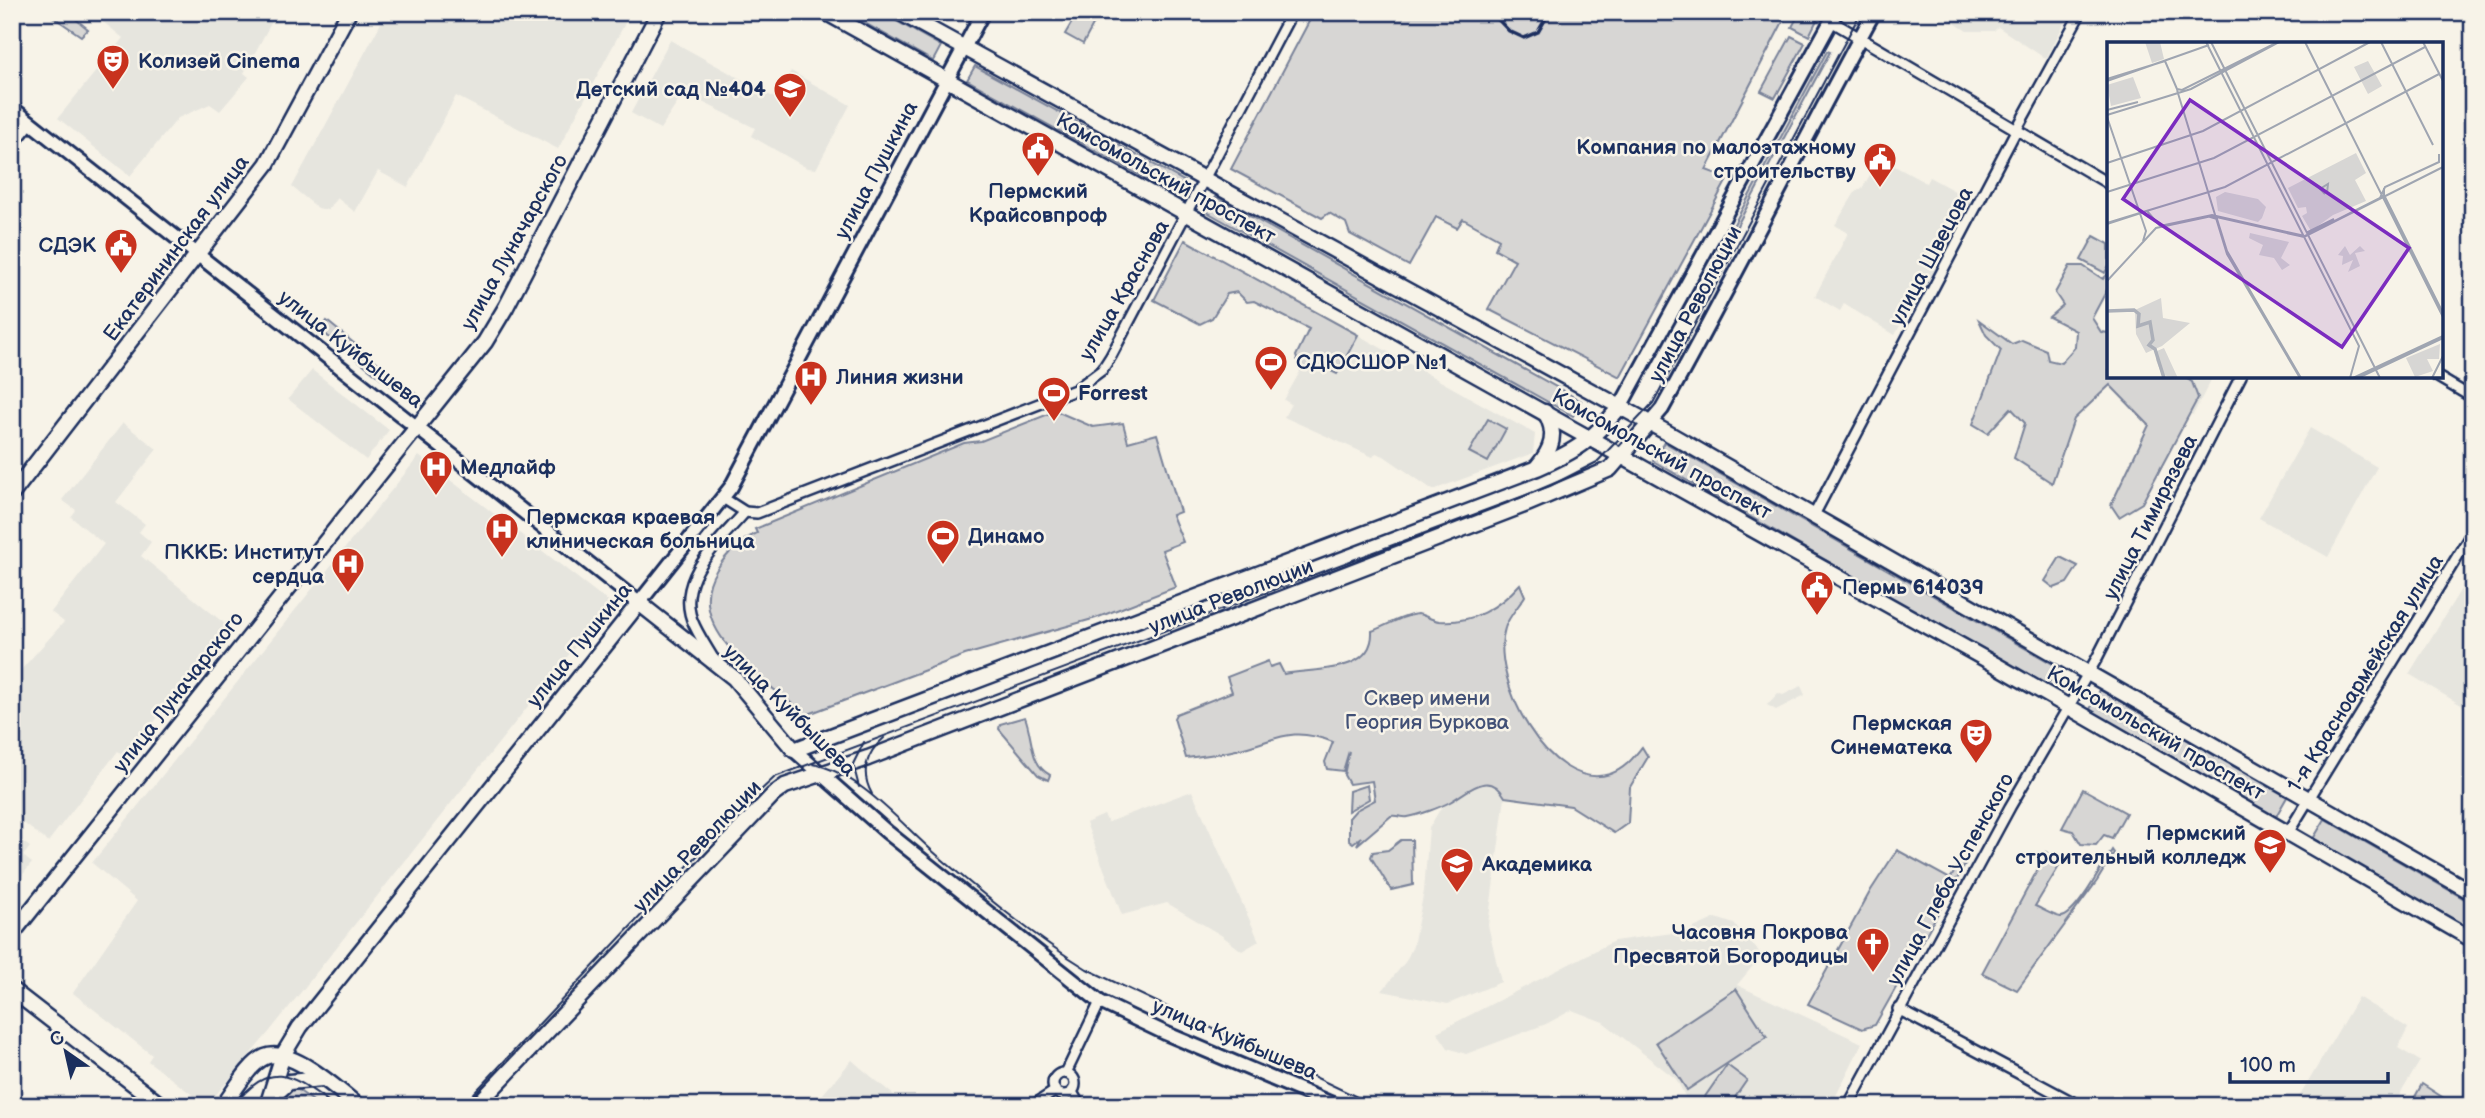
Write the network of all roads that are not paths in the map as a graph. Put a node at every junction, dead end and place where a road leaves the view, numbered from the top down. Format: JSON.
{"nodes":[{"id":1,"x":349,"y":12,"type":"edge"},
{"id":2,"x":659,"y":12,"type":"edge"},
{"id":3,"x":825,"y":12,"type":"edge"},
{"id":4,"x":899,"y":12,"type":"edge"},
{"id":5,"x":984,"y":12,"type":"edge"},
{"id":6,"x":1292,"y":12,"type":"edge"},
{"id":7,"x":1874,"y":12,"type":"edge"},
{"id":8,"x":2081,"y":12,"type":"edge"},
{"id":9,"x":1834,"y":17,"type":"edge"},
{"id":10,"x":1860,"y":38,"type":"junction"},
{"id":11,"x":964,"y":48,"type":"junction"},
{"id":12,"x":946,"y":81,"type":"junction"},
{"id":13,"x":12,"y":108,"type":"edge"},
{"id":14,"x":31,"y":123,"type":"junction"},
{"id":15,"x":2016,"y":129,"type":"junction"},
{"id":16,"x":12,"y":146,"type":"edge"},
{"id":17,"x":1204,"y":180,"type":"junction"},
{"id":18,"x":2107,"y":183,"type":"edge"},
{"id":19,"x":1187,"y":213,"type":"junction"},
{"id":20,"x":198,"y":256,"type":"junction"},
{"id":21,"x":2240,"y":378,"type":"edge"},
{"id":22,"x":2439,"y":378,"type":"edge"},
{"id":23,"x":2473,"y":398,"type":"edge"},
{"id":24,"x":1620,"y":407,"type":"junction"},
{"id":25,"x":1545,"y":412,"type":"junction"},
{"id":26,"x":1650,"y":423,"type":"junction"},
{"id":27,"x":417,"y":427,"type":"junction"},
{"id":28,"x":1593,"y":439,"type":"junction"},
{"id":29,"x":1622,"y":455,"type":"junction"},
{"id":30,"x":1537,"y":468,"type":"junction"},
{"id":31,"x":12,"y":494,"type":"edge"},
{"id":32,"x":723,"y":498,"type":"junction"},
{"id":33,"x":745,"y":512,"type":"junction"},
{"id":34,"x":1813,"y":517,"type":"junction"},
{"id":35,"x":2473,"y":531,"type":"edge"},
{"id":36,"x":639,"y":603,"type":"junction"},
{"id":37,"x":715,"y":663,"type":"junction"},
{"id":38,"x":2088,"y":673,"type":"junction"},
{"id":39,"x":2068,"y":707,"type":"junction"},
{"id":40,"x":794,"y":750,"type":"junction"},
{"id":41,"x":819,"y":774,"type":"junction"},
{"id":42,"x":2308,"y":799,"type":"junction"},
{"id":43,"x":2288,"y":833,"type":"junction"},
{"id":44,"x":2473,"y":893,"type":"edge"},
{"id":45,"x":12,"y":934,"type":"edge"},
{"id":46,"x":2473,"y":940,"type":"edge"},
{"id":47,"x":12,"y":990,"type":"edge"},
{"id":48,"x":1100,"y":1002,"type":"junction"},
{"id":49,"x":1898,"y":1009,"type":"junction"},
{"id":50,"x":284,"y":1055,"type":"junction"},
{"id":51,"x":1066,"y":1073,"type":"junction"},
{"id":52,"x":327,"y":1080,"type":"junction"},
{"id":53,"x":1055,"y":1091,"type":"junction"},
{"id":54,"x":1072,"y":1092,"type":"junction"},
{"id":55,"x":269,"y":1102,"type":"edge"},
{"id":56,"x":162,"y":1106,"type":"edge"},
{"id":57,"x":223,"y":1106,"type":"edge"},
{"id":58,"x":358,"y":1106,"type":"edge"},
{"id":59,"x":476,"y":1106,"type":"edge"},
{"id":60,"x":1032,"y":1106,"type":"edge"},
{"id":61,"x":1080,"y":1106,"type":"edge"},
{"id":62,"x":1338,"y":1106,"type":"edge"},
{"id":63,"x":1847,"y":1106,"type":"edge"},
{"id":64,"x":2080,"y":1106,"type":"edge"}],
"edges":[{"from":1,"to":20,"type":"main road","name":"Екатерининская улица"},
{"from":2,"to":27,"type":"main road","name":"улица Луначарского"},
{"from":3,"to":12,"type":"main road","name":"Комсомольский проспект"},
{"from":4,"to":11,"type":"main road","name":"Комсомольский проспект"},
{"from":5,"to":11,"type":"main road","name":"улица Пушкина"},
{"from":6,"to":17,"type":"street","name":"улица Краснова"},
{"from":7,"to":10,"type":"main road","name":"улица Революции"},
{"from":8,"to":15,"type":"street","name":"улица Швецова"},
{"from":9,"to":10,"type":"street"},
{"from":9,"to":24,"type":"main road","name":"улица Революции"},
{"from":10,"to":15,"type":"street"},
{"from":10,"to":26,"type":"main road","name":"улица Революции"},
{"from":11,"to":12,"type":"main road","name":"улица Пушкина"},
{"from":11,"to":17,"type":"main road","name":"Комсомольский проспект"},
{"from":12,"to":19,"type":"main road","name":"Комсомольский проспект"},
{"from":12,"to":32,"type":"main road","name":"улица Пушкина"},
{"from":13,"to":14,"type":"main road","name":"улица Куйбышева"},
{"from":14,"to":16,"type":"street"},
{"from":14,"to":20,"type":"main road","name":"улица Куйбышева"},
{"from":15,"to":18,"type":"street"},
{"from":15,"to":34,"type":"street","name":"улица Швецова"},
{"from":17,"to":19,"type":"street","name":"улица Краснова"},
{"from":17,"to":24,"type":"main road","name":"Комсомольский проспект"},
{"from":19,"to":25,"type":"main road","name":"Комсомольский проспект"},
{"from":19,"to":33,"type":"street","name":"улица Краснова"},
{"from":20,"to":27,"type":"main road","name":"улица Куйбышева"},
{"from":20,"to":31,"type":"main road","name":"Екатерининская улица"},
{"from":21,"to":38,"type":"street","name":"улица Тимирязева"},
{"from":22,"to":23,"type":"street"},
{"from":24,"to":26,"type":"main road","name":"Комсомольский проспект"},
{"from":24,"to":28,"type":"main road","name":"улица Революции"},
{"from":25,"to":28,"type":"main road","name":"Комсомольский проспект"},
{"from":25,"to":30,"type":"main road"},
{"from":26,"to":29,"type":"main road","name":"улица Революции"},
{"from":26,"to":34,"type":"main road","name":"Комсомольский проспект"},
{"from":27,"to":36,"type":"main road","name":"улица Куйбышева"},
{"from":27,"to":45,"type":"main road","name":"улица Луначарского"},
{"from":28,"to":29,"type":"main road","name":"Комсомольский проспект"},
{"from":28,"to":30,"type":"main road","name":"улица Революции"},
{"from":29,"to":39,"type":"main road","name":"Комсомольский проспект"},
{"from":29,"to":41,"type":"main road","name":"улица Революции"},
{"from":30,"to":40,"type":"main road","name":"улица Революции"},
{"from":32,"to":33,"type":"street"},
{"from":32,"to":36,"type":"main road","name":"улица Пушкина"},
{"from":33,"to":37,"type":"street"},
{"from":34,"to":38,"type":"main road","name":"Комсомольский проспект"},
{"from":35,"to":42,"type":"street","name":"1-я Красноармейская улица"},
{"from":36,"to":37,"type":"main road","name":"улица Куйбышева"},
{"from":36,"to":50,"type":"main road","name":"улица Пушкина"},
{"from":37,"to":40,"type":"main road","name":"улица Куйбышева"},
{"from":38,"to":39,"type":"street","name":"улица Глеба Успенского"},
{"from":38,"to":42,"type":"main road","name":"Комсомольский проспект"},
{"from":39,"to":43,"type":"main road","name":"Комсомольский проспект"},
{"from":39,"to":49,"type":"street","name":"улица Глеба Успенского"},
{"from":40,"to":41,"type":"main road","name":"улица Куйбышева"},
{"from":41,"to":48,"type":"main road","name":"улица Куйбышева"},
{"from":41,"to":59,"type":"main road","name":"улица Революции"},
{"from":42,"to":43,"type":"street","name":"1-я Красноармейская улица"},
{"from":42,"to":44,"type":"main road","name":"Комсомольский проспект"},
{"from":43,"to":46,"type":"main road","name":"Комсомольский проспект"},
{"from":47,"to":56,"type":"main road"},
{"from":48,"to":51,"type":"street"},
{"from":48,"to":62,"type":"main road","name":"улица Куйбышева"},
{"from":49,"to":63,"type":"street","name":"улица Глеба Успенского"},
{"from":49,"to":64,"type":"street"},
{"from":50,"to":52,"type":"main road"},
{"from":50,"to":55,"type":"main road","name":"улица Пушкина"},
{"from":50,"to":57,"type":"main road"},
{"from":51,"to":53,"type":"street"},
{"from":51,"to":54,"type":"street"},
{"from":52,"to":55,"type":"main road"},
{"from":52,"to":58,"type":"main road"},
{"from":53,"to":54,"type":"street"},
{"from":53,"to":60,"type":"street"},
{"from":54,"to":61,"type":"street"}]}
